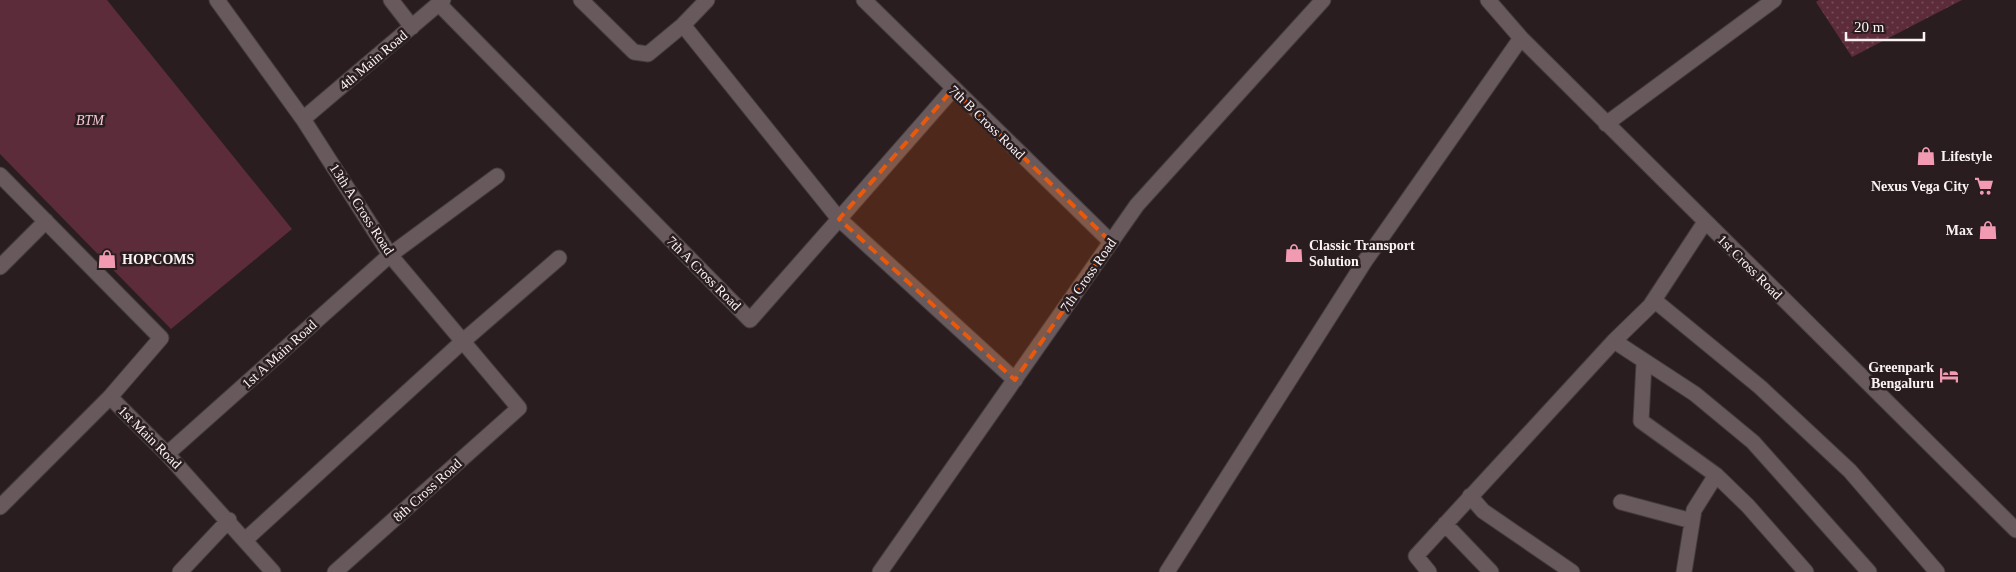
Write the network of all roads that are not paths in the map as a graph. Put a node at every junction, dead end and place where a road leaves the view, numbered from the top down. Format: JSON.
{"nodes":[{"id":1,"x":217,"y":0,"type":"edge"},
{"id":2,"x":391,"y":0,"type":"edge"},
{"id":3,"x":580,"y":0,"type":"edge"},
{"id":4,"x":707,"y":0,"type":"edge"},
{"id":5,"x":1323,"y":0,"type":"edge"},
{"id":6,"x":1488,"y":0,"type":"edge"},
{"id":7,"x":1774,"y":0,"type":"edge"},
{"id":8,"x":441,"y":2,"type":"edge"},
{"id":9,"x":874,"y":3,"type":"edge"},
{"id":10,"x":683,"y":25,"type":"junction"},
{"id":11,"x":412,"y":27,"type":"junction"},
{"id":12,"x":1521,"y":38,"type":"junction"},
{"id":13,"x":953,"y":89,"type":"junction"},
{"id":14,"x":303,"y":119,"type":"junction"},
{"id":15,"x":1606,"y":124,"type":"junction"},
{"id":16,"x":0,"y":175,"type":"edge"},
{"id":17,"x":497,"y":176,"type":"dead end"},
{"id":18,"x":839,"y":219,"type":"junction"},
{"id":19,"x":46,"y":220,"type":"junction"},
{"id":20,"x":1705,"y":222,"type":"junction"},
{"id":21,"x":1111,"y":242,"type":"junction"},
{"id":22,"x":390,"y":255,"type":"junction"},
{"id":23,"x":558,"y":258,"type":"dead end"},
{"id":24,"x":0,"y":267,"type":"edge"},
{"id":25,"x":1654,"y":300,"type":"junction"},
{"id":26,"x":462,"y":342,"type":"junction"},
{"id":27,"x":1614,"y":342,"type":"junction"},
{"id":28,"x":1644,"y":363,"type":"junction"},
{"id":29,"x":1015,"y":380,"type":"junction"},
{"id":30,"x":110,"y":397,"type":"junction"},
{"id":31,"x":519,"y":408,"type":"joint"},
{"id":32,"x":167,"y":454,"type":"junction"},
{"id":33,"x":1716,"y":475,"type":"junction"},
{"id":34,"x":1470,"y":496,"type":"junction"},
{"id":35,"x":1621,"y":502,"type":"dead end"},
{"id":36,"x":0,"y":508,"type":"edge"},
{"id":37,"x":229,"y":520,"type":"junction"},
{"id":38,"x":1692,"y":521,"type":"junction"},
{"id":39,"x":1445,"y":524,"type":"junction"},
{"id":40,"x":2016,"y":530,"type":"edge"},
{"id":41,"x":245,"y":540,"type":"junction"},
{"id":42,"x":180,"y":572,"type":"edge"},
{"id":43,"x":273,"y":572,"type":"edge"},
{"id":44,"x":335,"y":572,"type":"edge"},
{"id":45,"x":880,"y":572,"type":"edge"},
{"id":46,"x":1167,"y":572,"type":"edge"},
{"id":47,"x":1429,"y":572,"type":"edge"},
{"id":48,"x":1491,"y":572,"type":"edge"},
{"id":49,"x":1572,"y":572,"type":"edge"},
{"id":50,"x":1684,"y":572,"type":"edge"},
{"id":51,"x":1806,"y":572,"type":"edge"},
{"id":52,"x":1869,"y":572,"type":"edge"},
{"id":53,"x":1937,"y":572,"type":"edge"}],
"edges":[{"from":1,"to":14,"type":"street","name":"13th A Cross Road"},
{"from":2,"to":11,"type":"street"},
{"from":3,"to":10,"type":"street"},
{"from":4,"to":10,"type":"street"},
{"from":5,"to":21,"type":"street","name":"7th Cross Road"},
{"from":6,"to":12,"type":"street","name":"1st Cross Road"},
{"from":7,"to":15,"type":"street"},
{"from":8,"to":11,"type":"street","name":"4th Main Road"},
{"from":8,"to":18,"type":"street","name":"7th A Cross Road"},
{"from":9,"to":13,"type":"street","name":"7th B Cross Road"},
{"from":10,"to":18,"type":"street"},
{"from":11,"to":14,"type":"street","name":"4th Main Road"},
{"from":12,"to":15,"type":"street","name":"1st Cross Road"},
{"from":12,"to":46,"type":"street"},
{"from":13,"to":18,"type":"street"},
{"from":13,"to":21,"type":"street","name":"7th B Cross Road"},
{"from":14,"to":22,"type":"street","name":"13th A Cross Road"},
{"from":15,"to":20,"type":"street","name":"1st Cross Road"},
{"from":16,"to":19,"type":"street"},
{"from":17,"to":22,"type":"street","name":"1st A Main Road"},
{"from":18,"to":29,"type":"street"},
{"from":19,"to":24,"type":"street"},
{"from":19,"to":30,"type":"street"},
{"from":20,"to":25,"type":"street"},
{"from":20,"to":40,"type":"street","name":"1st Cross Road"},
{"from":21,"to":29,"type":"street","name":"7th Cross Road"},
{"from":22,"to":26,"type":"street","name":"13th A Cross Road"},
{"from":22,"to":32,"type":"street","name":"1st A Main Road"},
{"from":23,"to":26,"type":"street"},
{"from":25,"to":27,"type":"street"},
{"from":25,"to":53,"type":"street"},
{"from":26,"to":31,"type":"street","name":"13th A Cross Road"},
{"from":26,"to":41,"type":"street"},
{"from":27,"to":28,"type":"street"},
{"from":27,"to":34,"type":"street"},
{"from":28,"to":33,"type":"street"},
{"from":28,"to":52,"type":"street"},
{"from":29,"to":45,"type":"street","name":"7th Cross Road"},
{"from":30,"to":32,"type":"street","name":"1st Main Road"},
{"from":30,"to":36,"type":"street","name":"1st Main Road"},
{"from":31,"to":44,"type":"street","name":"8th Cross Road"},
{"from":32,"to":37,"type":"street","name":"1st Main Road"},
{"from":33,"to":38,"type":"street"},
{"from":33,"to":51,"type":"street"},
{"from":34,"to":39,"type":"street"},
{"from":34,"to":49,"type":"street"},
{"from":35,"to":38,"type":"street"},
{"from":37,"to":41,"type":"street","name":"1st Main Road"},
{"from":37,"to":42,"type":"street"},
{"from":38,"to":50,"type":"street"},
{"from":39,"to":47,"type":"street"},
{"from":39,"to":48,"type":"street"},
{"from":41,"to":43,"type":"street","name":"1st Main Road"}]}
